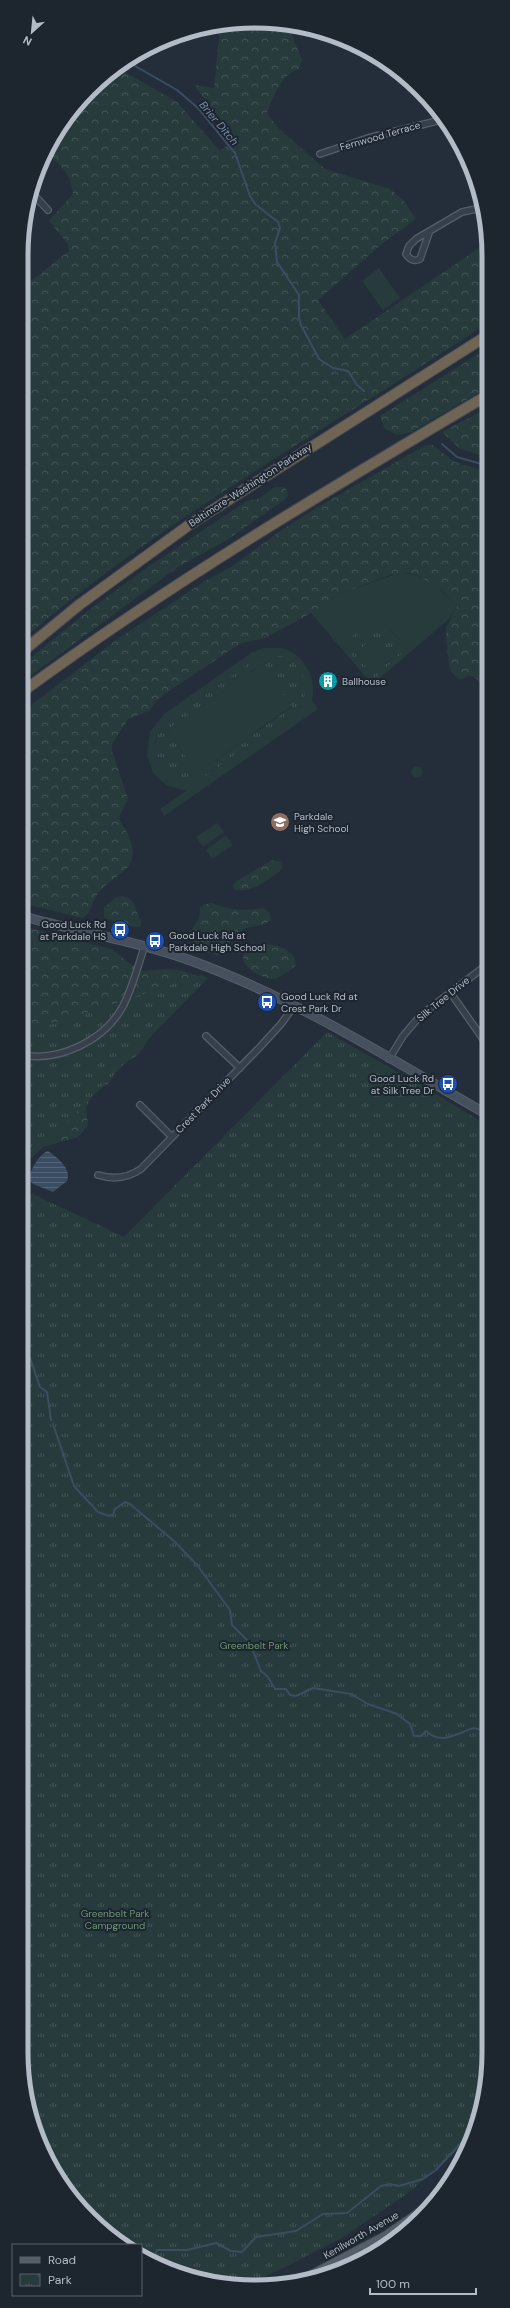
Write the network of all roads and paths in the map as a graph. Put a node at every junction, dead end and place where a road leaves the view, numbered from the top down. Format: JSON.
{"nodes":[{"id":1,"x":438,"y":121,"type":"edge"},
{"id":2,"x":320,"y":154,"type":"dead end"},
{"id":3,"x":36,"y":197,"type":"edge"},
{"id":4,"x":477,"y":209,"type":"edge"},
{"id":5,"x":48,"y":210,"type":"dead end"},
{"id":6,"x":429,"y":233,"type":"junction"},
{"id":7,"x":482,"y":339,"type":"edge"},
{"id":8,"x":482,"y":399,"type":"edge"},
{"id":9,"x":28,"y":645,"type":"edge"},
{"id":10,"x":28,"y":688,"type":"edge"},
{"id":11,"x":28,"y":917,"type":"edge"},
{"id":12,"x":145,"y":945,"type":"junction"},
{"id":13,"x":482,"y":968,"type":"edge"},
{"id":14,"x":450,"y":992,"type":"junction"},
{"id":15,"x":294,"y":1006,"type":"junction"},
{"id":16,"x":206,"y":1036,"type":"dead end"},
{"id":17,"x":482,"y":1037,"type":"edge"},
{"id":18,"x":28,"y":1055,"type":"edge"},
{"id":19,"x":389,"y":1059,"type":"junction"},
{"id":20,"x":240,"y":1068,"type":"junction"},
{"id":21,"x":140,"y":1106,"type":"dead end"},
{"id":22,"x":482,"y":1112,"type":"edge"},
{"id":23,"x":172,"y":1137,"type":"junction"},
{"id":24,"x":98,"y":1175,"type":"dead end"},
{"id":25,"x":410,"y":2219,"type":"edge"},
{"id":26,"x":322,"y":2270,"type":"edge"}],
"edges":[{"from":1,"to":2,"type":"street","name":"Fernwood Terrace"},
{"from":3,"to":5,"type":"street"},
{"from":4,"to":6,"type":"street"},
{"from":6,"to":6,"type":"street"},
{"from":7,"to":9,"type":"highway","name":"Baltimore-Washington Parkway"},
{"from":8,"to":10,"type":"highway"},
{"from":11,"to":12,"type":"main road"},
{"from":12,"to":15,"type":"main road"},
{"from":12,"to":18,"type":"street"},
{"from":13,"to":14,"type":"street","name":"Silk Tree Drive"},
{"from":14,"to":17,"type":"street"},
{"from":14,"to":19,"type":"street","name":"Silk Tree Drive"},
{"from":15,"to":19,"type":"main road"},
{"from":15,"to":20,"type":"street","name":"Crest Park Drive"},
{"from":16,"to":20,"type":"street"},
{"from":19,"to":22,"type":"main road"},
{"from":20,"to":23,"type":"street","name":"Crest Park Drive"},
{"from":21,"to":23,"type":"street"},
{"from":23,"to":24,"type":"street","name":"Crest Park Drive"},
{"from":25,"to":26,"type":"main road","name":"Kenilworth Avenue"}]}
